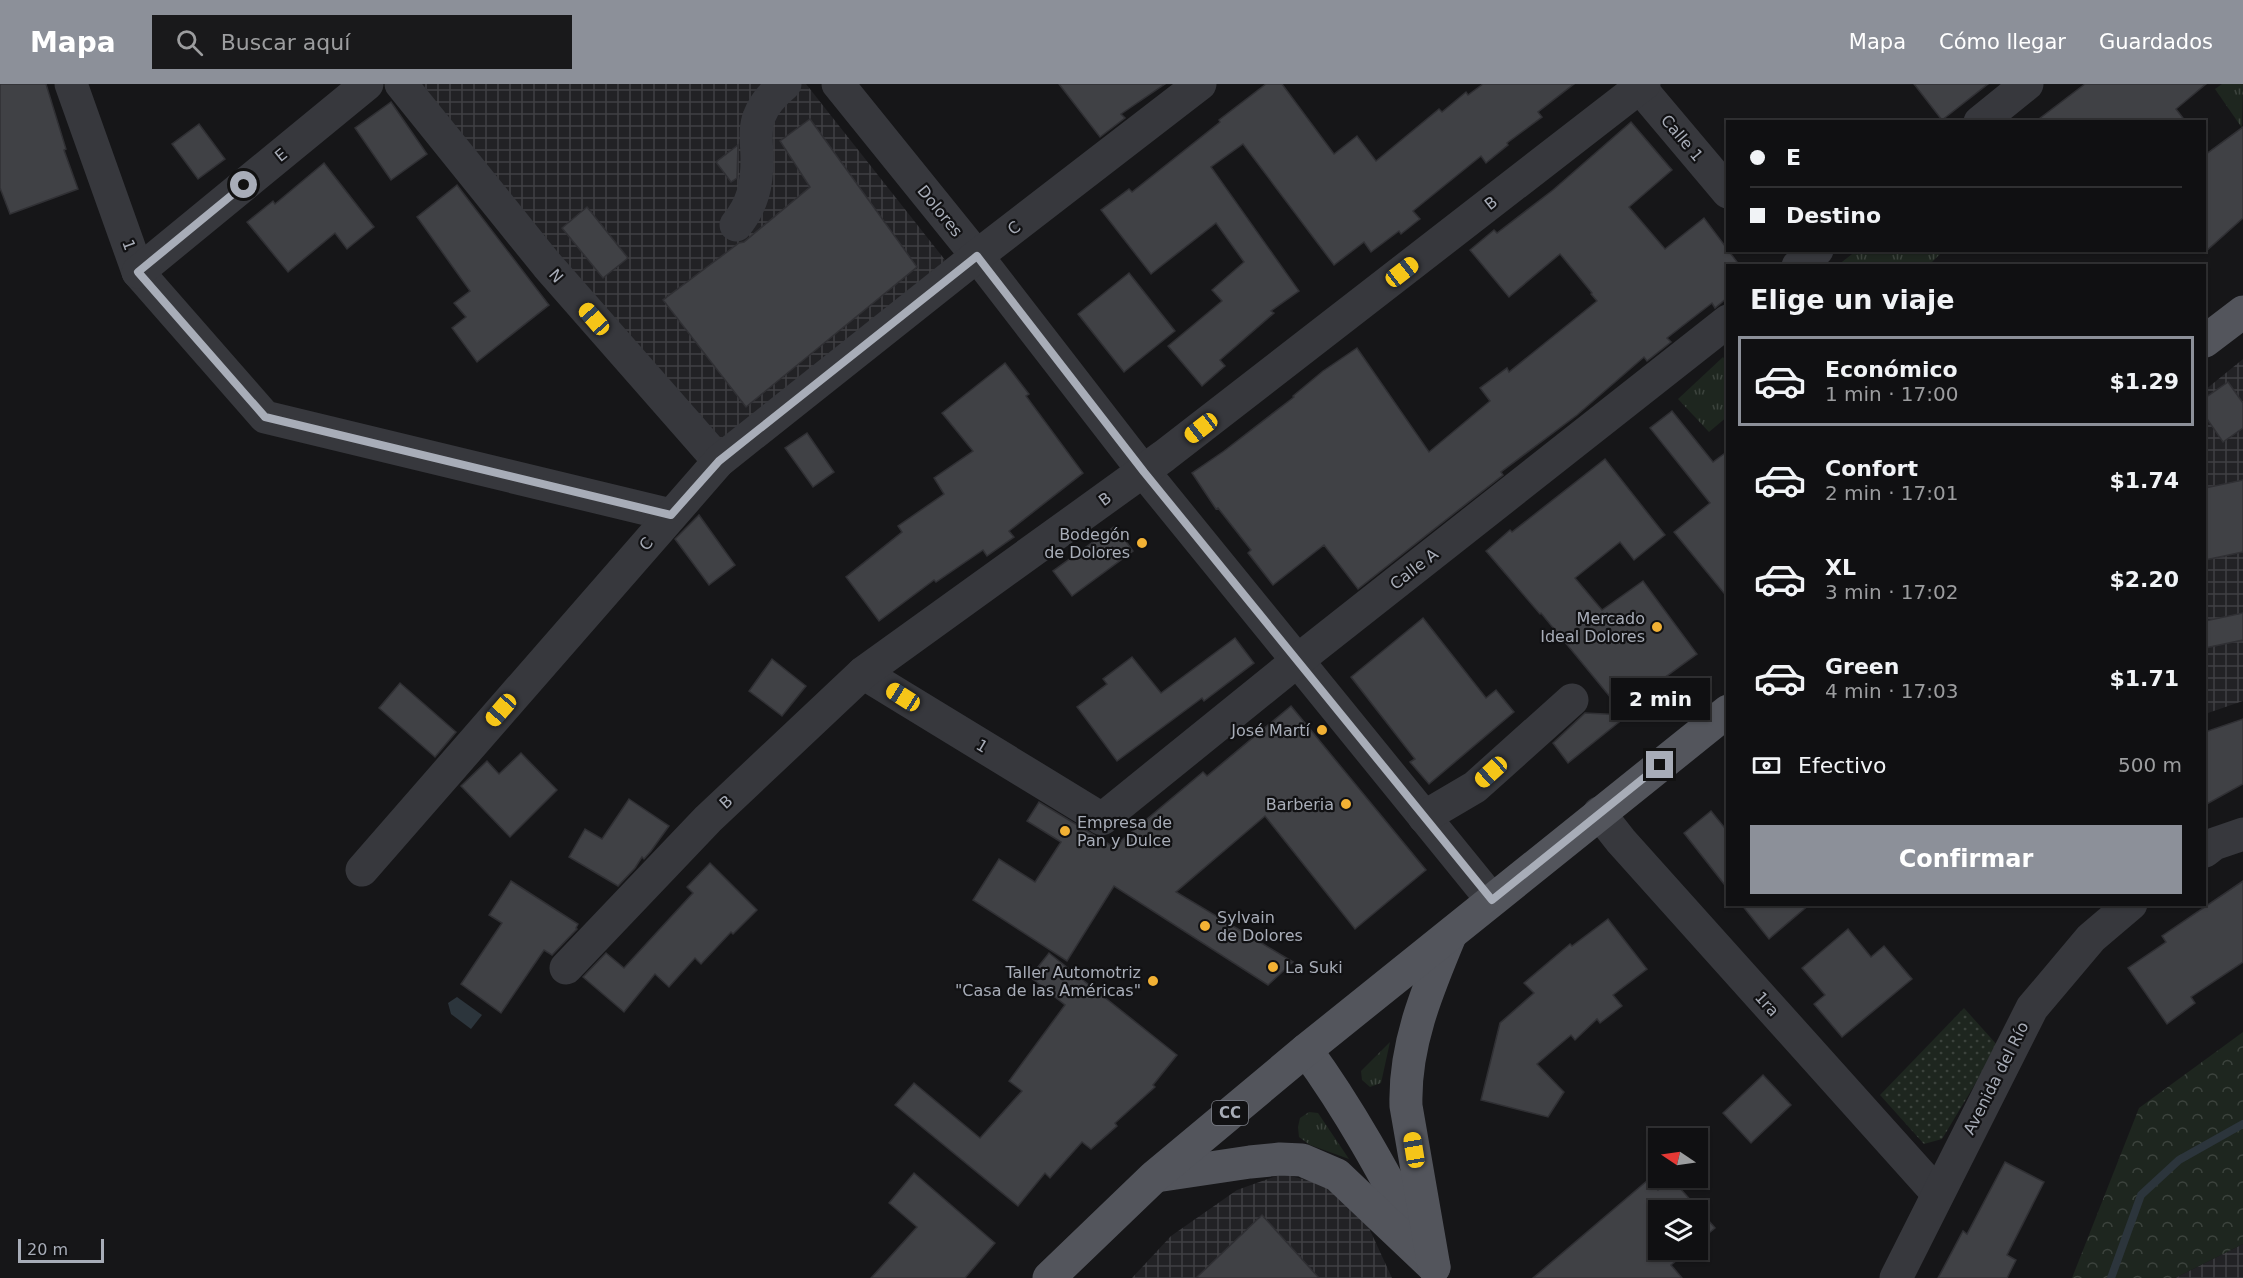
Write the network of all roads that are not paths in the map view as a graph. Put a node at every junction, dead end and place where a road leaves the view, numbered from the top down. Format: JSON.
{"nodes":[{"id":1,"x":71,"y":84,"type":"edge"},
{"id":2,"x":367,"y":84,"type":"edge"},
{"id":3,"x":401,"y":84,"type":"edge"},
{"id":4,"x":785,"y":84,"type":"edge"},
{"id":5,"x":838,"y":84,"type":"edge"},
{"id":6,"x":1200,"y":84,"type":"edge"},
{"id":7,"x":2027,"y":84,"type":"edge"},
{"id":8,"x":1640,"y":85,"type":"edge"},
{"id":9,"x":1982,"y":120,"type":"edge"},
{"id":10,"x":1726,"y":190,"type":"edge"},
{"id":11,"x":736,"y":225,"type":"dead end"},
{"id":12,"x":1779,"y":252,"type":"edge"},
{"id":13,"x":1815,"y":252,"type":"edge"},
{"id":14,"x":977,"y":256,"type":"junction"},
{"id":15,"x":1788,"y":264,"type":"edge"},
{"id":16,"x":1800,"y":264,"type":"edge"},
{"id":17,"x":138,"y":272,"type":"junction"},
{"id":18,"x":2243,"y":312,"type":"edge"},
{"id":19,"x":1726,"y":323,"type":"edge"},
{"id":20,"x":2206,"y":340,"type":"edge"},
{"id":21,"x":719,"y":461,"type":"junction"},
{"id":22,"x":1144,"y":472,"type":"junction"},
{"id":23,"x":671,"y":515,"type":"junction"},
{"id":24,"x":1299,"y":661,"type":"junction"},
{"id":25,"x":863,"y":673,"type":"junction"},
{"id":26,"x":1572,"y":700,"type":"dead end"},
{"id":27,"x":1726,"y":713,"type":"edge"},
{"id":28,"x":1599,"y":813,"type":"junction"},
{"id":29,"x":1424,"y":817,"type":"junction"},
{"id":30,"x":1102,"y":819,"type":"joint"},
{"id":31,"x":2243,"y":834,"type":"edge"},
{"id":32,"x":2206,"y":850,"type":"edge"},
{"id":33,"x":362,"y":870,"type":"dead end"},
{"id":34,"x":1492,"y":900,"type":"junction"},
{"id":35,"x":2129,"y":906,"type":"edge"},
{"id":36,"x":1451,"y":932,"type":"junction"},
{"id":37,"x":566,"y":968,"type":"dead end"},
{"id":38,"x":1306,"y":1050,"type":"junction"},
{"id":39,"x":1154,"y":1177,"type":"junction"},
{"id":40,"x":1938,"y":1193,"type":"junction"},
{"id":41,"x":1435,"y":1272,"type":"edge"},
{"id":42,"x":1049,"y":1278,"type":"edge"},
{"id":43,"x":1896,"y":1278,"type":"edge"}],
"edges":[{"from":1,"to":17,"type":"street","name":"1"},
{"from":2,"to":17,"type":"street","name":"E"},
{"from":3,"to":21,"type":"street","name":"N"},
{"from":4,"to":11,"type":"street"},
{"from":5,"to":14,"type":"street","name":"Dolores"},
{"from":6,"to":14,"type":"street","name":"C"},
{"from":7,"to":9,"type":"street"},
{"from":8,"to":10,"type":"street","name":"Calle 1"},
{"from":8,"to":22,"type":"street","name":"B"},
{"from":12,"to":15,"type":"street"},
{"from":13,"to":16,"type":"street"},
{"from":14,"to":21,"type":"street","name":"C"},
{"from":14,"to":22,"type":"street","name":"Dolores"},
{"from":17,"to":23,"type":"street","name":"1"},
{"from":18,"to":20,"type":"main road"},
{"from":19,"to":24,"type":"street","name":"Calle A"},
{"from":21,"to":23,"type":"street","name":"C"},
{"from":22,"to":24,"type":"street","name":"Dolores"},
{"from":22,"to":25,"type":"street","name":"B"},
{"from":23,"to":33,"type":"street","name":"C"},
{"from":24,"to":29,"type":"street","name":"Dolores"},
{"from":24,"to":30,"type":"street","name":"Calle A"},
{"from":25,"to":30,"type":"street","name":"1"},
{"from":25,"to":37,"type":"street","name":"B"},
{"from":26,"to":29,"type":"street"},
{"from":27,"to":28,"type":"main road","number":"CC"},
{"from":28,"to":34,"type":"main road","number":"CC"},
{"from":28,"to":40,"type":"street","name":"1ra"},
{"from":29,"to":34,"type":"street","name":"Dolores"},
{"from":31,"to":32,"type":"street"},
{"from":34,"to":36,"type":"main road","number":"CC"},
{"from":35,"to":40,"type":"street","name":"Avenida del Río"},
{"from":36,"to":38,"type":"main road","number":"CC"},
{"from":36,"to":41,"type":"main road"},
{"from":38,"to":39,"type":"main road","number":"CC"},
{"from":38,"to":41,"type":"main road"},
{"from":39,"to":41,"type":"main road"},
{"from":39,"to":42,"type":"main road","number":"CC"},
{"from":40,"to":43,"type":"street","name":"Avenida del Río"}]}
